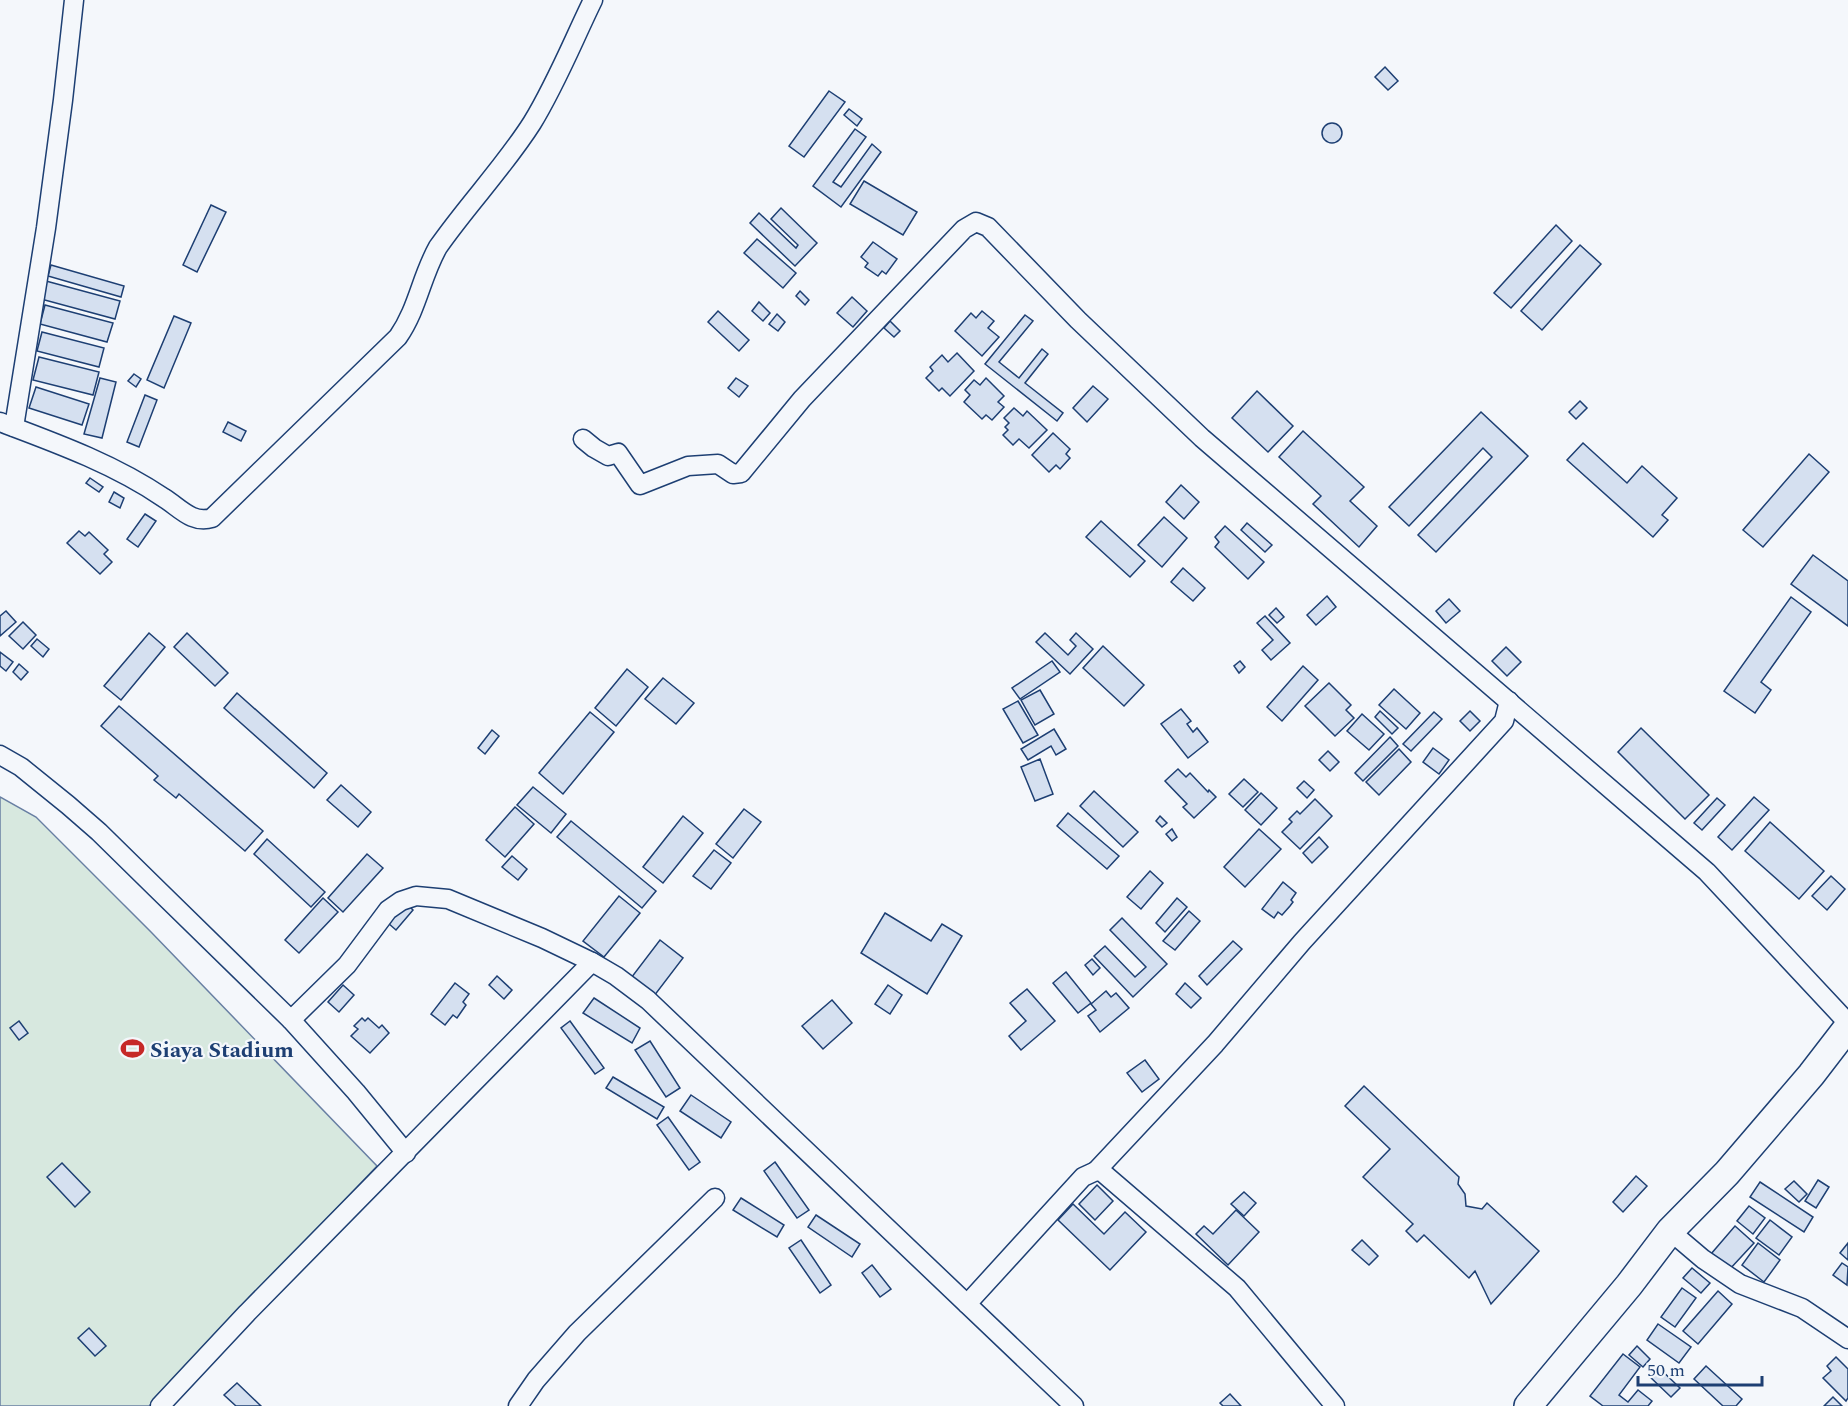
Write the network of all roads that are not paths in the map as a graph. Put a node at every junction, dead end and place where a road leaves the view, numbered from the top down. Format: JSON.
{"nodes":[{"id":1,"x":74,"y":0,"type":"edge"},
{"id":2,"x":593,"y":0,"type":"edge"},
{"id":3,"x":7,"y":424,"type":"edge"},
{"id":4,"x":583,"y":439,"type":"dead end"},
{"id":5,"x":1509,"y":701,"type":"junction"},
{"id":6,"x":0,"y":755,"type":"edge"},
{"id":7,"x":592,"y":962,"type":"junction"},
{"id":8,"x":291,"y":1020,"type":"junction"},
{"id":9,"x":1848,"y":1023,"type":"edge"},
{"id":10,"x":1848,"y":1027,"type":"edge"},
{"id":11,"x":406,"y":1153,"type":"junction"},
{"id":12,"x":1096,"y":1171,"type":"junction"},
{"id":13,"x":715,"y":1198,"type":"dead end"},
{"id":14,"x":1670,"y":1231,"type":"junction"},
{"id":15,"x":967,"y":1304,"type":"junction"},
{"id":16,"x":1848,"y":1339,"type":"edge"},
{"id":17,"x":160,"y":1406,"type":"edge"},
{"id":18,"x":518,"y":1406,"type":"edge"},
{"id":19,"x":1074,"y":1406,"type":"edge"},
{"id":20,"x":1335,"y":1406,"type":"edge"},
{"id":21,"x":1528,"y":1406,"type":"edge"}],
"edges":[{"from":1,"to":3,"type":"street"},
{"from":2,"to":3,"type":"street"},
{"from":4,"to":5,"type":"street"},
{"from":5,"to":9,"type":"street"},
{"from":5,"to":12,"type":"street"},
{"from":6,"to":8,"type":"street"},
{"from":7,"to":8,"type":"street"},
{"from":7,"to":11,"type":"street"},
{"from":7,"to":15,"type":"street"},
{"from":8,"to":11,"type":"street"},
{"from":10,"to":14,"type":"highway"},
{"from":11,"to":17,"type":"street"},
{"from":12,"to":15,"type":"street"},
{"from":12,"to":20,"type":"street"},
{"from":13,"to":18,"type":"street"},
{"from":14,"to":16,"type":"street"},
{"from":14,"to":21,"type":"highway"},
{"from":15,"to":19,"type":"street"}]}
